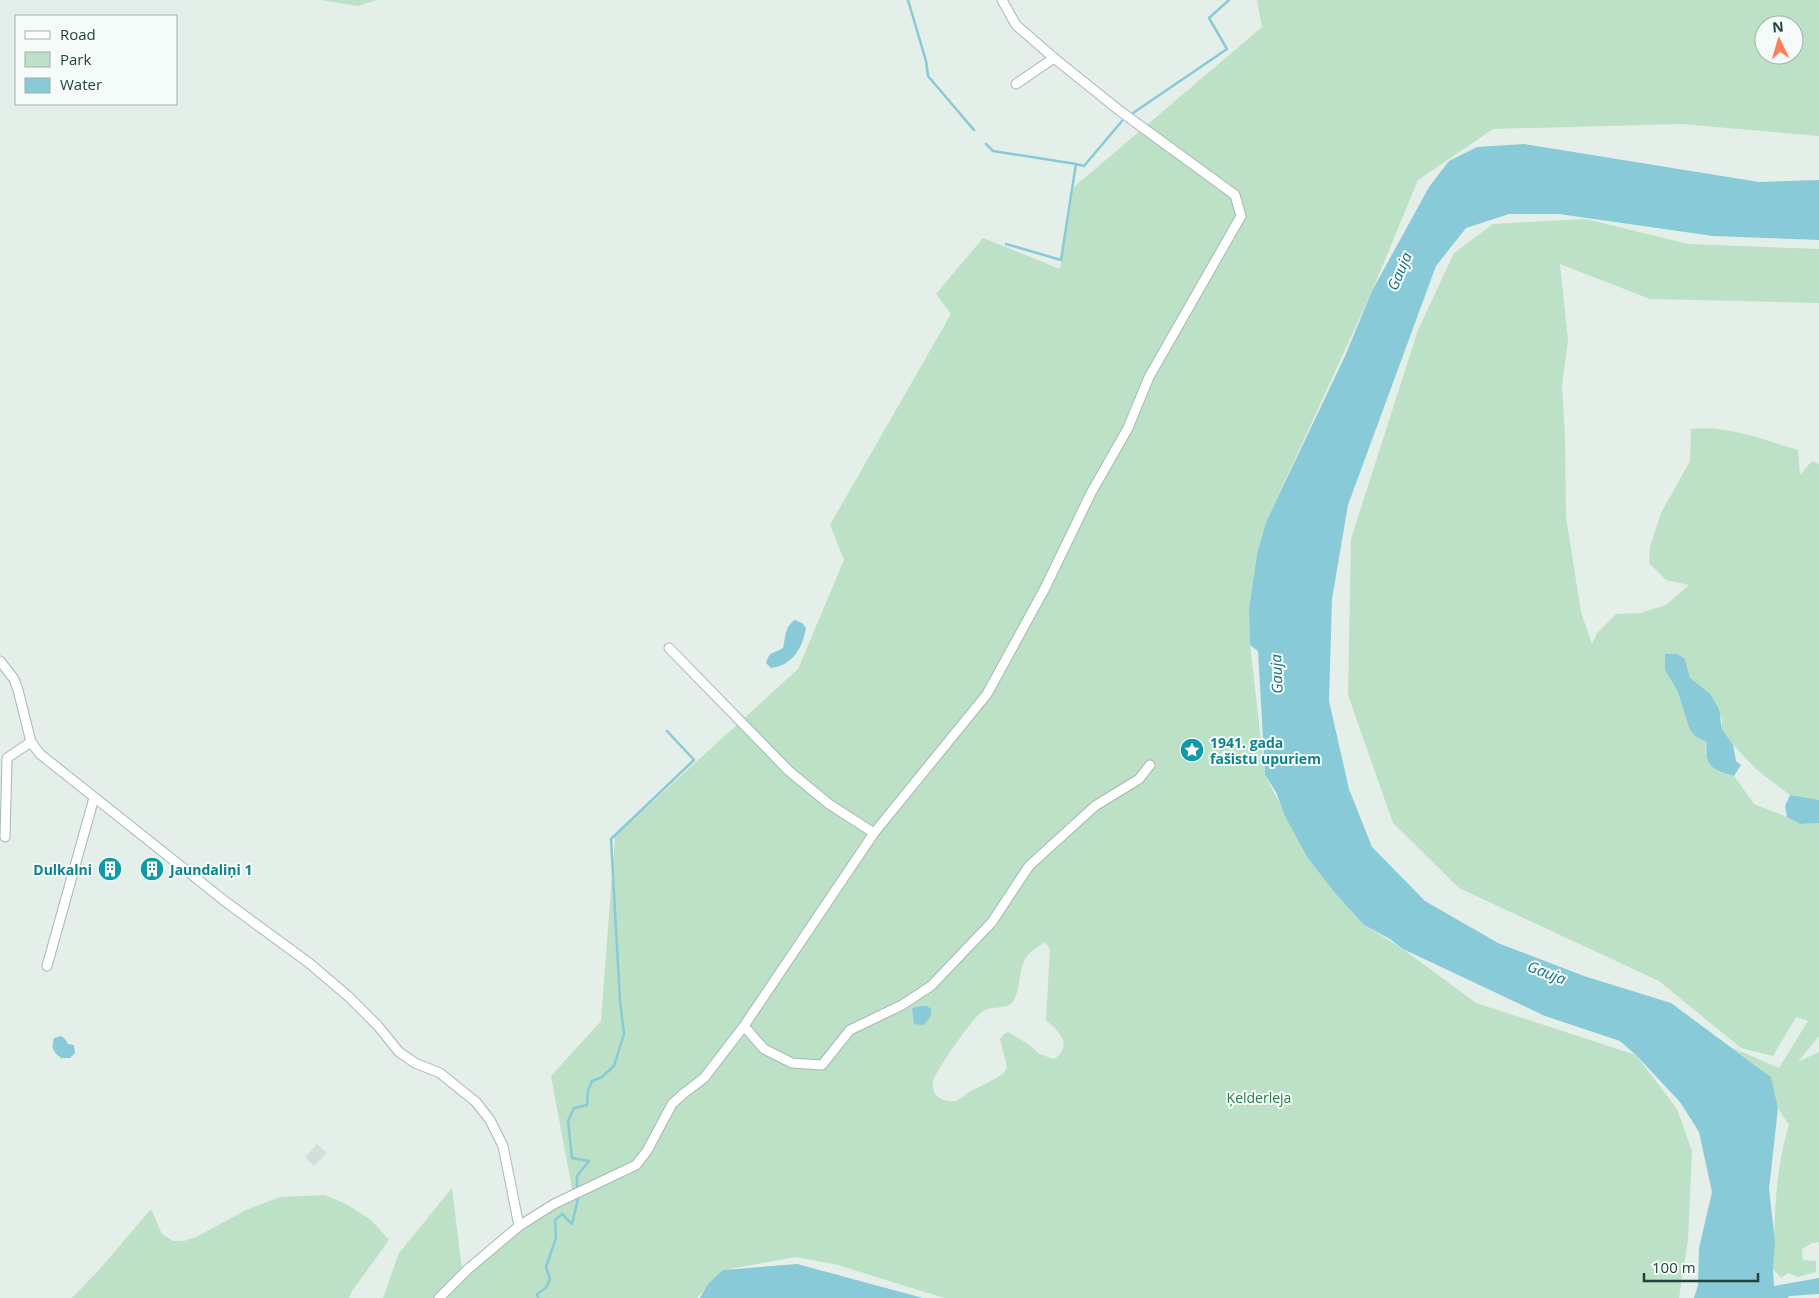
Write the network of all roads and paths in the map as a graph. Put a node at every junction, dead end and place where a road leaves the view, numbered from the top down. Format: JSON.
{"nodes":[{"id":1,"x":1002,"y":0,"type":"edge"},
{"id":2,"x":1054,"y":58,"type":"junction"},
{"id":3,"x":1016,"y":84,"type":"dead end"},
{"id":4,"x":668,"y":648,"type":"dead end"},
{"id":5,"x":0,"y":661,"type":"edge"},
{"id":6,"x":31,"y":742,"type":"junction"},
{"id":7,"x":1150,"y":765,"type":"dead end"},
{"id":8,"x":94,"y":798,"type":"junction"},
{"id":9,"x":874,"y":833,"type":"junction"},
{"id":10,"x":5,"y":837,"type":"dead end"},
{"id":11,"x":47,"y":966,"type":"dead end"},
{"id":12,"x":744,"y":1026,"type":"junction"},
{"id":13,"x":519,"y":1226,"type":"junction"},
{"id":14,"x":438,"y":1298,"type":"edge"}],
"edges":[{"from":1,"to":2,"type":"street"},
{"from":2,"to":3,"type":"street"},
{"from":2,"to":9,"type":"street"},
{"from":4,"to":9,"type":"street"},
{"from":5,"to":6,"type":"street"},
{"from":6,"to":8,"type":"street"},
{"from":6,"to":10,"type":"street"},
{"from":7,"to":12,"type":"street"},
{"from":8,"to":11,"type":"street"},
{"from":8,"to":13,"type":"street"},
{"from":9,"to":12,"type":"street"},
{"from":12,"to":13,"type":"street"},
{"from":13,"to":14,"type":"street"}]}
